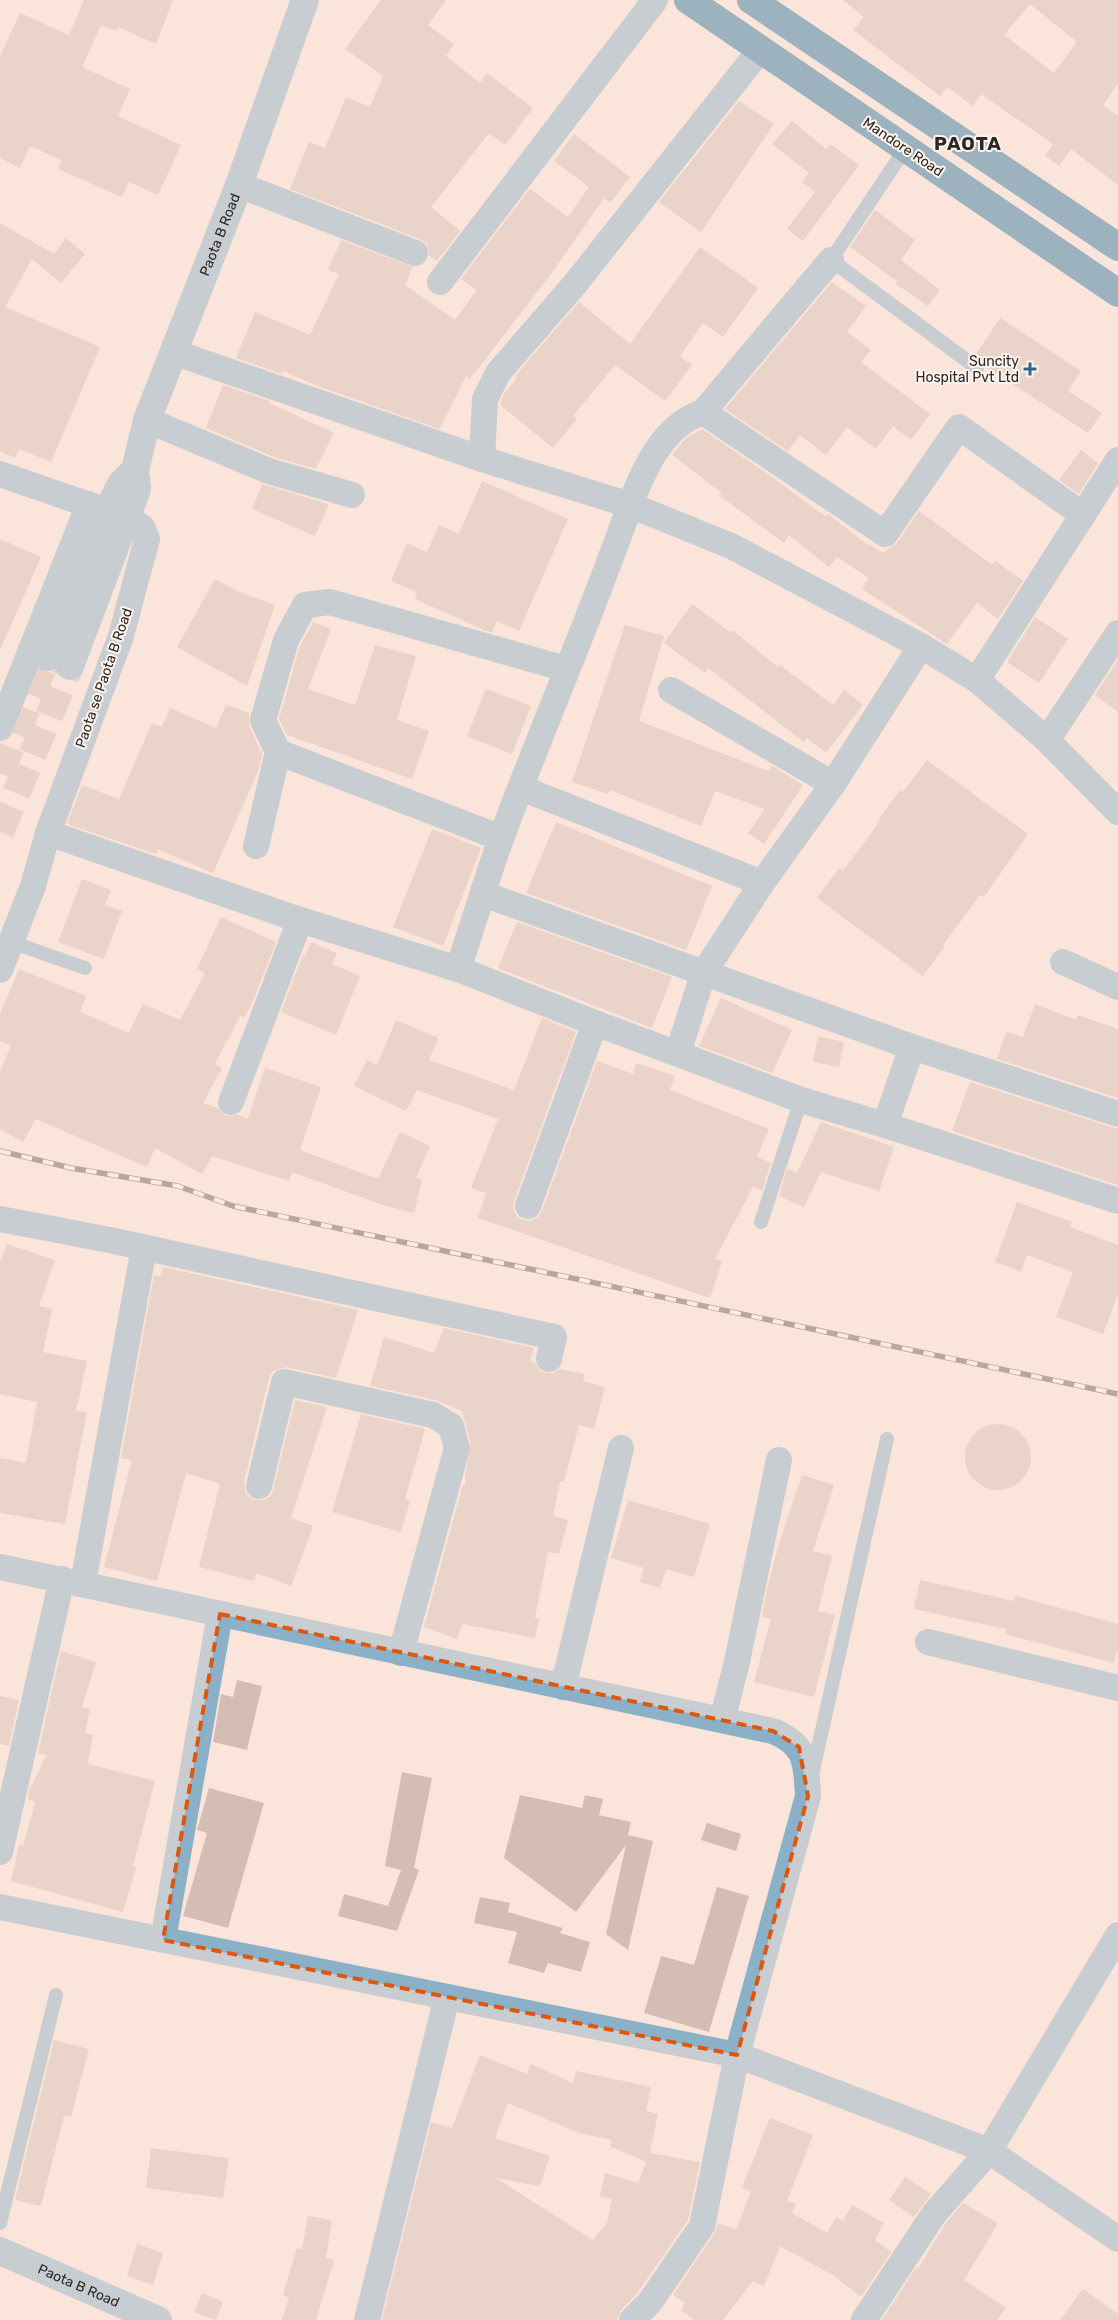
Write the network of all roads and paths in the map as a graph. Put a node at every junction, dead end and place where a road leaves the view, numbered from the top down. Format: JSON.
{"nodes":[{"id":1,"x":305,"y":0,"type":"edge"},
{"id":2,"x":655,"y":0,"type":"edge"},
{"id":3,"x":688,"y":0,"type":"edge"},
{"id":4,"x":751,"y":0,"type":"edge"},
{"id":5,"x":760,"y":50,"type":"junction"},
{"id":6,"x":905,"y":149,"type":"junction"},
{"id":7,"x":239,"y":185,"type":"junction"},
{"id":8,"x":1118,"y":247,"type":"edge"},
{"id":9,"x":415,"y":253,"type":"dead end"},
{"id":10,"x":831,"y":260,"type":"junction"},
{"id":11,"x":440,"y":282,"type":"dead end"},
{"id":12,"x":1118,"y":293,"type":"edge"},
{"id":13,"x":173,"y":352,"type":"junction"},
{"id":14,"x":978,"y":368,"type":"dead end"},
{"id":15,"x":703,"y":412,"type":"junction"},
{"id":16,"x":147,"y":420,"type":"junction"},
{"id":17,"x":482,"y":459,"type":"junction"},
{"id":18,"x":1118,"y":460,"type":"edge"},
{"id":19,"x":0,"y":474,"type":"edge"},
{"id":20,"x":352,"y":495,"type":"dead end"},
{"id":21,"x":630,"y":505,"type":"junction"},
{"id":22,"x":108,"y":511,"type":"junction"},
{"id":23,"x":1083,"y":515,"type":"junction"},
{"id":24,"x":1118,"y":633,"type":"edge"},
{"id":25,"x":921,"y":646,"type":"junction"},
{"id":26,"x":58,"y":662,"type":"tunnel mouth"},
{"id":27,"x":566,"y":669,"type":"junction"},
{"id":28,"x":977,"y":680,"type":"junction"},
{"id":29,"x":670,"y":690,"type":"dead end"},
{"id":30,"x":0,"y":728,"type":"edge"},
{"id":31,"x":1047,"y":740,"type":"junction"},
{"id":32,"x":278,"y":752,"type":"junction"},
{"id":33,"x":834,"y":784,"type":"junction"},
{"id":34,"x":521,"y":788,"type":"junction"},
{"id":35,"x":1118,"y":812,"type":"edge"},
{"id":36,"x":48,"y":833,"type":"junction"},
{"id":37,"x":501,"y":838,"type":"junction"},
{"id":38,"x":256,"y":846,"type":"dead end"},
{"id":39,"x":762,"y":883,"type":"junction"},
{"id":40,"x":483,"y":894,"type":"junction"},
{"id":41,"x":300,"y":920,"type":"junction"},
{"id":42,"x":11,"y":942,"type":"junction"},
{"id":43,"x":1063,"y":962,"type":"dead end"},
{"id":44,"x":85,"y":968,"type":"dead end"},
{"id":45,"x":458,"y":969,"type":"junction"},
{"id":46,"x":0,"y":970,"type":"edge"},
{"id":47,"x":703,"y":974,"type":"junction"},
{"id":48,"x":1118,"y":988,"type":"edge"},
{"id":49,"x":594,"y":1024,"type":"junction"},
{"id":50,"x":912,"y":1047,"type":"junction"},
{"id":51,"x":678,"y":1053,"type":"junction"},
{"id":52,"x":801,"y":1100,"type":"junction"},
{"id":53,"x":231,"y":1102,"type":"dead end"},
{"id":54,"x":1118,"y":1114,"type":"edge"},
{"id":55,"x":885,"y":1125,"type":"junction"},
{"id":56,"x":1118,"y":1201,"type":"edge"},
{"id":57,"x":528,"y":1206,"type":"dead end"},
{"id":58,"x":0,"y":1219,"type":"edge"},
{"id":59,"x":761,"y":1222,"type":"dead end"},
{"id":60,"x":144,"y":1248,"type":"junction"},
{"id":61,"x":549,"y":1359,"type":"dead end"},
{"id":62,"x":887,"y":1439,"type":"dead end"},
{"id":63,"x":621,"y":1448,"type":"dead end"},
{"id":64,"x":778,"y":1460,"type":"dead end"},
{"id":65,"x":258,"y":1486,"type":"dead end"},
{"id":66,"x":0,"y":1567,"type":"edge"},
{"id":67,"x":73,"y":1581,"type":"junction"},
{"id":68,"x":220,"y":1614,"type":"junction"},
{"id":69,"x":928,"y":1642,"type":"dead end"},
{"id":70,"x":401,"y":1653,"type":"junction"},
{"id":71,"x":563,"y":1687,"type":"junction"},
{"id":72,"x":1118,"y":1688,"type":"edge"},
{"id":73,"x":722,"y":1720,"type":"junction"},
{"id":74,"x":808,"y":1796,"type":"junction"},
{"id":75,"x":0,"y":1852,"type":"edge"},
{"id":76,"x":0,"y":1907,"type":"edge"},
{"id":77,"x":1118,"y":1935,"type":"edge"},
{"id":78,"x":162,"y":1940,"type":"junction"},
{"id":79,"x":56,"y":1996,"type":"dead end"},
{"id":80,"x":447,"y":1996,"type":"junction"},
{"id":81,"x":737,"y":2055,"type":"junction"},
{"id":82,"x":989,"y":2151,"type":"junction"},
{"id":83,"x":0,"y":2223,"type":"edge"},
{"id":84,"x":1118,"y":2239,"type":"edge"},
{"id":85,"x":0,"y":2251,"type":"edge"},
{"id":86,"x":158,"y":2320,"type":"edge"},
{"id":87,"x":367,"y":2320,"type":"edge"},
{"id":88,"x":632,"y":2320,"type":"edge"},
{"id":89,"x":864,"y":2320,"type":"edge"}],
"edges":[{"from":1,"to":7,"type":"street","name":"Paota B Road"},
{"from":2,"to":11,"type":"street"},
{"from":3,"to":5,"type":"highway","name":"Mandore Road"},
{"from":4,"to":8,"type":"highway"},
{"from":5,"to":6,"type":"highway","name":"Mandore Road"},
{"from":5,"to":17,"type":"street"},
{"from":6,"to":10,"type":"lane"},
{"from":6,"to":12,"type":"highway","name":"Mandore Road"},
{"from":7,"to":9,"type":"street"},
{"from":7,"to":13,"type":"street","name":"Paota B Road"},
{"from":10,"to":14,"type":"lane"},
{"from":10,"to":15,"type":"street"},
{"from":13,"to":16,"type":"street","name":"Paota B Road"},
{"from":13,"to":17,"type":"street"},
{"from":15,"to":21,"type":"street"},
{"from":15,"to":23,"type":"street"},
{"from":16,"to":20,"type":"street"},
{"from":16,"to":22,"type":"street","name":"Paota B Road"},
{"from":17,"to":21,"type":"street"},
{"from":18,"to":23,"type":"street"},
{"from":19,"to":22,"type":"street","name":"Paota se Paota B Road"},
{"from":21,"to":25,"type":"street"},
{"from":21,"to":27,"type":"street"},
{"from":22,"to":26,"type":"street","name":"Paota B Road"},
{"from":22,"to":30,"type":"street"},
{"from":22,"to":36,"type":"street","name":"Paota se Paota B Road"},
{"from":23,"to":28,"type":"street"},
{"from":24,"to":31,"type":"street"},
{"from":25,"to":28,"type":"street"},
{"from":25,"to":33,"type":"street"},
{"from":27,"to":32,"type":"street"},
{"from":27,"to":34,"type":"street"},
{"from":28,"to":31,"type":"street"},
{"from":29,"to":33,"type":"street"},
{"from":31,"to":35,"type":"street"},
{"from":32,"to":37,"type":"street"},
{"from":32,"to":38,"type":"street"},
{"from":33,"to":39,"type":"street"},
{"from":34,"to":37,"type":"street"},
{"from":34,"to":39,"type":"street"},
{"from":36,"to":41,"type":"street"},
{"from":36,"to":42,"type":"street","name":"Paota se Paota B Road"},
{"from":37,"to":40,"type":"street"},
{"from":39,"to":47,"type":"street"},
{"from":40,"to":45,"type":"street"},
{"from":40,"to":47,"type":"street"},
{"from":41,"to":45,"type":"street"},
{"from":41,"to":53,"type":"street"},
{"from":42,"to":44,"type":"lane"},
{"from":42,"to":46,"type":"street","name":"Paota se Paota B Road"},
{"from":43,"to":48,"type":"street"},
{"from":45,"to":49,"type":"street"},
{"from":47,"to":50,"type":"street"},
{"from":47,"to":51,"type":"street"},
{"from":49,"to":51,"type":"street"},
{"from":49,"to":57,"type":"street"},
{"from":50,"to":54,"type":"street"},
{"from":50,"to":55,"type":"street"},
{"from":51,"to":52,"type":"street"},
{"from":52,"to":55,"type":"street"},
{"from":52,"to":59,"type":"lane"},
{"from":55,"to":56,"type":"street"},
{"from":58,"to":60,"type":"street"},
{"from":60,"to":61,"type":"street"},
{"from":60,"to":67,"type":"street"},
{"from":62,"to":74,"type":"lane"},
{"from":63,"to":71,"type":"street"},
{"from":64,"to":73,"type":"street"},
{"from":65,"to":70,"type":"street"},
{"from":66,"to":67,"type":"street"},
{"from":67,"to":68,"type":"street"},
{"from":67,"to":75,"type":"street"},
{"from":68,"to":70,"type":"street"},
{"from":68,"to":78,"type":"street"},
{"from":69,"to":72,"type":"street"},
{"from":70,"to":71,"type":"street"},
{"from":71,"to":73,"type":"street"},
{"from":73,"to":74,"type":"street"},
{"from":74,"to":81,"type":"street"},
{"from":76,"to":78,"type":"street"},
{"from":77,"to":82,"type":"street"},
{"from":78,"to":80,"type":"street"},
{"from":79,"to":83,"type":"lane"},
{"from":80,"to":81,"type":"street"},
{"from":80,"to":87,"type":"street"},
{"from":81,"to":82,"type":"street"},
{"from":81,"to":88,"type":"street"},
{"from":82,"to":84,"type":"street"},
{"from":82,"to":89,"type":"street"},
{"from":85,"to":86,"type":"street","name":"Paota B Road"}]}
